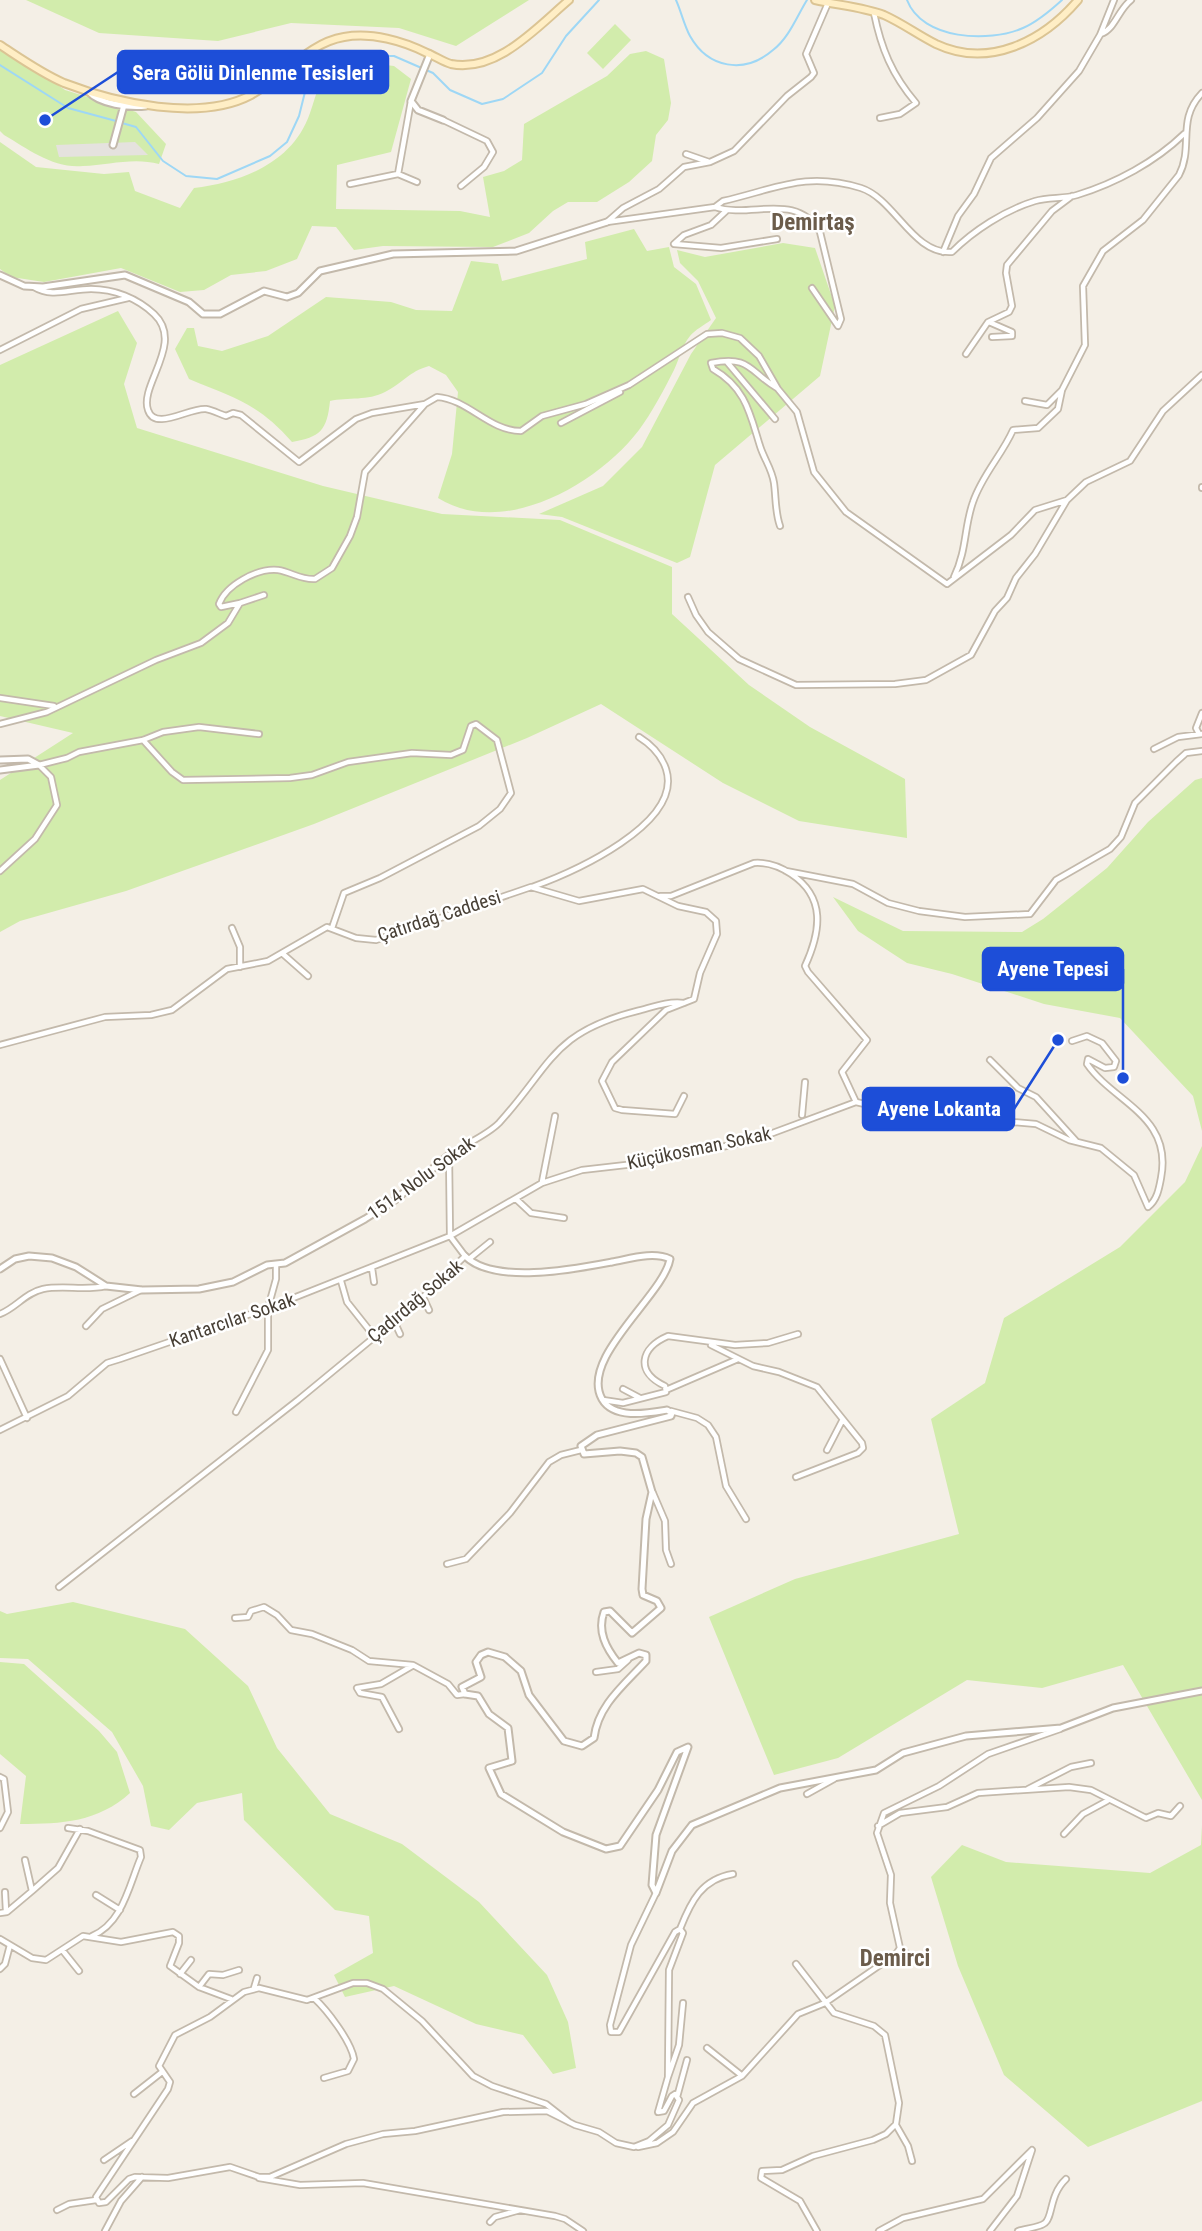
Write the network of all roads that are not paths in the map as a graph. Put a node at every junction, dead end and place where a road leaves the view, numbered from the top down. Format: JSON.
{"nodes":[{"id":1,"x":569,"y":0,"type":"edge"},
{"id":2,"x":816,"y":0,"type":"edge"},
{"id":3,"x":1078,"y":0,"type":"edge"},
{"id":4,"x":1114,"y":0,"type":"edge"},
{"id":5,"x":1131,"y":0,"type":"edge"},
{"id":6,"x":828,"y":3,"type":"junction"},
{"id":7,"x":874,"y":13,"type":"junction"},
{"id":8,"x":1100,"y":35,"type":"junction"},
{"id":9,"x":0,"y":45,"type":"edge"},
{"id":10,"x":430,"y":54,"type":"junction"},
{"id":11,"x":87,"y":89,"type":"junction"},
{"id":12,"x":1202,"y":93,"type":"edge"},
{"id":13,"x":411,"y":101,"type":"junction"},
{"id":14,"x":155,"y":104,"type":"junction"},
{"id":15,"x":123,"y":109,"type":"junction"},
{"id":16,"x":880,"y":118,"type":"dead end"},
{"id":17,"x":443,"y":120,"type":"joint"},
{"id":18,"x":1184,"y":134,"type":"junction"},
{"id":19,"x":113,"y":145,"type":"dead end"},
{"id":20,"x":686,"y":154,"type":"dead end"},
{"id":21,"x":710,"y":162,"type":"junction"},
{"id":22,"x":398,"y":174,"type":"junction"},
{"id":23,"x":417,"y":182,"type":"dead end"},
{"id":24,"x":350,"y":184,"type":"dead end"},
{"id":25,"x":461,"y":186,"type":"dead end"},
{"id":26,"x":1072,"y":197,"type":"junction"},
{"id":27,"x":715,"y":207,"type":"junction"},
{"id":28,"x":727,"y":211,"type":"junction"},
{"id":29,"x":607,"y":222,"type":"junction"},
{"id":30,"x":777,"y":239,"type":"dead end"},
{"id":31,"x":943,"y":253,"type":"junction"},
{"id":32,"x":0,"y":275,"type":"edge"},
{"id":33,"x":33,"y":286,"type":"junction"},
{"id":34,"x":812,"y":288,"type":"dead end"},
{"id":35,"x":129,"y":298,"type":"junction"},
{"id":36,"x":988,"y":322,"type":"junction"},
{"id":37,"x":992,"y":337,"type":"dead end"},
{"id":38,"x":0,"y":350,"type":"edge"},
{"id":39,"x":965,"y":354,"type":"dead end"},
{"id":40,"x":727,"y":361,"type":"junction"},
{"id":41,"x":1202,"y":375,"type":"edge"},
{"id":42,"x":629,"y":385,"type":"junction"},
{"id":43,"x":778,"y":389,"type":"junction"},
{"id":44,"x":1062,"y":390,"type":"junction"},
{"id":45,"x":1026,"y":401,"type":"dead end"},
{"id":46,"x":425,"y":404,"type":"junction"},
{"id":47,"x":775,"y":419,"type":"dead end"},
{"id":48,"x":561,"y":423,"type":"dead end"},
{"id":49,"x":1067,"y":500,"type":"junction"},
{"id":50,"x":780,"y":526,"type":"dead end"},
{"id":51,"x":953,"y":581,"type":"junction"},
{"id":52,"x":264,"y":595,"type":"dead end"},
{"id":53,"x":688,"y":597,"type":"dead end"},
{"id":54,"x":240,"y":603,"type":"junction"},
{"id":55,"x":0,"y":698,"type":"edge"},
{"id":56,"x":55,"y":706,"type":"junction"},
{"id":57,"x":1202,"y":713,"type":"edge"},
{"id":58,"x":0,"y":724,"type":"edge"},
{"id":59,"x":259,"y":734,"type":"dead end"},
{"id":60,"x":1200,"y":734,"type":"edge"},
{"id":61,"x":639,"y":737,"type":"dead end"},
{"id":62,"x":143,"y":740,"type":"junction"},
{"id":63,"x":1154,"y":749,"type":"dead end"},
{"id":64,"x":1202,"y":751,"type":"edge"},
{"id":65,"x":0,"y":760,"type":"edge"},
{"id":66,"x":39,"y":765,"type":"junction"},
{"id":67,"x":0,"y":770,"type":"edge"},
{"id":68,"x":0,"y":871,"type":"edge"},
{"id":69,"x":786,"y":871,"type":"junction"},
{"id":70,"x":531,"y":887,"type":"junction"},
{"id":71,"x":660,"y":896,"type":"junction"},
{"id":72,"x":232,"y":928,"type":"dead end"},
{"id":73,"x":332,"y":928,"type":"junction"},
{"id":74,"x":283,"y":954,"type":"junction"},
{"id":75,"x":240,"y":967,"type":"junction"},
{"id":76,"x":308,"y":976,"type":"dead end"},
{"id":77,"x":684,"y":1003,"type":"junction"},
{"id":78,"x":1072,"y":1041,"type":"dead end"},
{"id":79,"x":0,"y":1045,"type":"edge"},
{"id":80,"x":990,"y":1060,"type":"dead end"},
{"id":81,"x":805,"y":1082,"type":"dead end"},
{"id":82,"x":684,"y":1096,"type":"dead end"},
{"id":83,"x":856,"y":1102,"type":"junction"},
{"id":84,"x":802,"y":1115,"type":"dead end"},
{"id":85,"x":555,"y":1116,"type":"dead end"},
{"id":86,"x":1077,"y":1141,"type":"junction"},
{"id":87,"x":449,"y":1154,"type":"junction"},
{"id":88,"x":542,"y":1183,"type":"junction"},
{"id":89,"x":516,"y":1199,"type":"junction"},
{"id":90,"x":564,"y":1219,"type":"dead end"},
{"id":91,"x":450,"y":1236,"type":"junction"},
{"id":92,"x":490,"y":1242,"type":"dead end"},
{"id":93,"x":467,"y":1258,"type":"junction"},
{"id":94,"x":276,"y":1265,"type":"junction"},
{"id":95,"x":372,"y":1268,"type":"junction"},
{"id":96,"x":0,"y":1269,"type":"edge"},
{"id":97,"x":341,"y":1281,"type":"junction"},
{"id":98,"x":374,"y":1282,"type":"dead end"},
{"id":99,"x":106,"y":1286,"type":"junction"},
{"id":100,"x":142,"y":1290,"type":"junction"},
{"id":101,"x":423,"y":1297,"type":"junction"},
{"id":102,"x":268,"y":1308,"type":"junction"},
{"id":103,"x":429,"y":1310,"type":"dead end"},
{"id":104,"x":0,"y":1314,"type":"edge"},
{"id":105,"x":394,"y":1321,"type":"junction"},
{"id":106,"x":86,"y":1326,"type":"dead end"},
{"id":107,"x":798,"y":1334,"type":"dead end"},
{"id":108,"x":400,"y":1335,"type":"dead end"},
{"id":109,"x":374,"y":1336,"type":"junction"},
{"id":110,"x":706,"y":1343,"type":"junction"},
{"id":111,"x":739,"y":1358,"type":"junction"},
{"id":112,"x":0,"y":1359,"type":"edge"},
{"id":113,"x":623,"y":1389,"type":"dead end"},
{"id":114,"x":666,"y":1390,"type":"junction"},
{"id":115,"x":641,"y":1398,"type":"junction"},
{"id":116,"x":602,"y":1399,"type":"junction"},
{"id":117,"x":670,"y":1411,"type":"junction"},
{"id":118,"x":236,"y":1412,"type":"dead end"},
{"id":119,"x":27,"y":1418,"type":"junction"},
{"id":120,"x":842,"y":1420,"type":"junction"},
{"id":121,"x":0,"y":1430,"type":"edge"},
{"id":122,"x":581,"y":1450,"type":"junction"},
{"id":123,"x":827,"y":1450,"type":"dead end"},
{"id":124,"x":796,"y":1477,"type":"dead end"},
{"id":125,"x":652,"y":1492,"type":"junction"},
{"id":126,"x":746,"y":1519,"type":"dead end"},
{"id":127,"x":447,"y":1564,"type":"dead end"},
{"id":128,"x":671,"y":1564,"type":"dead end"},
{"id":129,"x":59,"y":1587,"type":"dead end"},
{"id":130,"x":235,"y":1618,"type":"dead end"},
{"id":131,"x":628,"y":1660,"type":"junction"},
{"id":132,"x":413,"y":1665,"type":"junction"},
{"id":133,"x":596,"y":1672,"type":"dead end"},
{"id":134,"x":1202,"y":1691,"type":"edge"},
{"id":135,"x":465,"y":1694,"type":"junction"},
{"id":136,"x":1061,"y":1728,"type":"junction"},
{"id":137,"x":399,"y":1729,"type":"dead end"},
{"id":138,"x":1091,"y":1763,"type":"dead end"},
{"id":139,"x":0,"y":1777,"type":"edge"},
{"id":140,"x":838,"y":1777,"type":"junction"},
{"id":141,"x":1028,"y":1790,"type":"junction"},
{"id":142,"x":807,"y":1794,"type":"dead end"},
{"id":143,"x":1108,"y":1801,"type":"junction"},
{"id":144,"x":1180,"y":1806,"type":"dead end"},
{"id":145,"x":877,"y":1826,"type":"junction"},
{"id":146,"x":0,"y":1828,"type":"edge"},
{"id":147,"x":68,"y":1828,"type":"dead end"},
{"id":148,"x":80,"y":1829,"type":"junction"},
{"id":149,"x":1064,"y":1834,"type":"dead end"},
{"id":150,"x":25,"y":1860,"type":"dead end"},
{"id":151,"x":733,"y":1874,"type":"dead end"},
{"id":152,"x":32,"y":1891,"type":"junction"},
{"id":153,"x":5,"y":1892,"type":"dead end"},
{"id":154,"x":656,"y":1893,"type":"junction"},
{"id":155,"x":96,"y":1895,"type":"dead end"},
{"id":156,"x":120,"y":1910,"type":"junction"},
{"id":157,"x":6,"y":1912,"type":"junction"},
{"id":158,"x":0,"y":1913,"type":"edge"},
{"id":159,"x":680,"y":1929,"type":"junction"},
{"id":160,"x":91,"y":1936,"type":"junction"},
{"id":161,"x":0,"y":1939,"type":"edge"},
{"id":162,"x":10,"y":1945,"type":"junction"},
{"id":163,"x":900,"y":1948,"type":"junction"},
{"id":164,"x":63,"y":1951,"type":"junction"},
{"id":165,"x":191,"y":1960,"type":"dead end"},
{"id":166,"x":916,"y":1961,"type":"dead end"},
{"id":167,"x":796,"y":1964,"type":"dead end"},
{"id":168,"x":0,"y":1969,"type":"edge"},
{"id":169,"x":239,"y":1970,"type":"dead end"},
{"id":170,"x":79,"y":1971,"type":"dead end"},
{"id":171,"x":180,"y":1974,"type":"junction"},
{"id":172,"x":257,"y":1978,"type":"dead end"},
{"id":173,"x":199,"y":1987,"type":"junction"},
{"id":174,"x":254,"y":1988,"type":"junction"},
{"id":175,"x":314,"y":1998,"type":"junction"},
{"id":176,"x":231,"y":1999,"type":"junction"},
{"id":177,"x":683,"y":2003,"type":"dead end"},
{"id":178,"x":825,"y":2003,"type":"junction"},
{"id":179,"x":707,"y":2048,"type":"dead end"},
{"id":180,"x":687,"y":2060,"type":"dead end"},
{"id":181,"x":162,"y":2072,"type":"junction"},
{"id":182,"x":742,"y":2076,"type":"junction"},
{"id":183,"x":668,"y":2077,"type":"junction"},
{"id":184,"x":324,"y":2078,"type":"dead end"},
{"id":185,"x":134,"y":2094,"type":"dead end"},
{"id":186,"x":677,"y":2097,"type":"junction"},
{"id":187,"x":569,"y":2122,"type":"junction"},
{"id":188,"x":896,"y":2124,"type":"junction"},
{"id":189,"x":139,"y":2136,"type":"junction"},
{"id":190,"x":634,"y":2147,"type":"junction"},
{"id":191,"x":104,"y":2160,"type":"dead end"},
{"id":192,"x":912,"y":2161,"type":"dead end"},
{"id":193,"x":256,"y":2176,"type":"junction"},
{"id":194,"x":143,"y":2177,"type":"junction"},
{"id":195,"x":1066,"y":2179,"type":"dead end"},
{"id":196,"x":96,"y":2200,"type":"junction"},
{"id":197,"x":520,"y":2209,"type":"junction"},
{"id":198,"x":57,"y":2210,"type":"dead end"},
{"id":199,"x":490,"y":2222,"type":"dead end"},
{"id":200,"x":1039,"y":2226,"type":"junction"},
{"id":201,"x":105,"y":2231,"type":"edge"},
{"id":202,"x":583,"y":2231,"type":"edge"},
{"id":203,"x":817,"y":2231,"type":"edge"},
{"id":204,"x":878,"y":2231,"type":"edge"},
{"id":205,"x":990,"y":2231,"type":"edge"},
{"id":206,"x":1018,"y":2231,"type":"edge"},
{"id":207,"x":1032,"y":2231,"type":"edge"}],
"edges":[{"from":1,"to":10,"type":"main road"},
{"from":2,"to":6,"type":"main road"},
{"from":3,"to":7,"type":"main road"},
{"from":4,"to":8,"type":"street"},
{"from":5,"to":8,"type":"street"},
{"from":6,"to":7,"type":"main road"},
{"from":6,"to":21,"type":"street"},
{"from":7,"to":16,"type":"street"},
{"from":8,"to":31,"type":"street"},
{"from":9,"to":11,"type":"main road"},
{"from":10,"to":13,"type":"street"},
{"from":10,"to":14,"type":"main road"},
{"from":11,"to":14,"type":"main road"},
{"from":11,"to":15,"type":"street"},
{"from":12,"to":18,"type":"street"},
{"from":13,"to":17,"type":"street"},
{"from":13,"to":22,"type":"street"},
{"from":14,"to":15,"type":"street"},
{"from":15,"to":19,"type":"street"},
{"from":17,"to":25,"type":"street"},
{"from":18,"to":26,"type":"street"},
{"from":18,"to":44,"type":"street"},
{"from":20,"to":21,"type":"street"},
{"from":21,"to":29,"type":"street"},
{"from":22,"to":23,"type":"street"},
{"from":22,"to":24,"type":"street"},
{"from":26,"to":31,"type":"street"},
{"from":26,"to":36,"type":"street"},
{"from":27,"to":28,"type":"street"},
{"from":27,"to":29,"type":"street"},
{"from":27,"to":31,"type":"street"},
{"from":28,"to":30,"type":"street"},
{"from":28,"to":34,"type":"street"},
{"from":29,"to":33,"type":"street"},
{"from":32,"to":33,"type":"street"},
{"from":33,"to":35,"type":"street"},
{"from":35,"to":38,"type":"street"},
{"from":35,"to":46,"type":"street"},
{"from":36,"to":37,"type":"street"},
{"from":36,"to":39,"type":"street"},
{"from":40,"to":43,"type":"street"},
{"from":40,"to":47,"type":"street"},
{"from":40,"to":50,"type":"street"},
{"from":41,"to":49,"type":"street"},
{"from":42,"to":43,"type":"street"},
{"from":42,"to":46,"type":"street"},
{"from":42,"to":48,"type":"street"},
{"from":43,"to":51,"type":"street"},
{"from":44,"to":45,"type":"street"},
{"from":44,"to":51,"type":"street"},
{"from":46,"to":54,"type":"street"},
{"from":49,"to":51,"type":"street"},
{"from":49,"to":53,"type":"street"},
{"from":52,"to":54,"type":"street"},
{"from":54,"to":56,"type":"street"},
{"from":55,"to":56,"type":"street"},
{"from":56,"to":58,"type":"street"},
{"from":57,"to":60,"type":"street"},
{"from":59,"to":62,"type":"street"},
{"from":60,"to":63,"type":"street"},
{"from":61,"to":70,"type":"street","name":"Çatırdağ Caddesi"},
{"from":62,"to":66,"type":"street"},
{"from":62,"to":73,"type":"street"},
{"from":64,"to":69,"type":"street"},
{"from":65,"to":66,"type":"street"},
{"from":66,"to":67,"type":"street"},
{"from":66,"to":68,"type":"street"},
{"from":69,"to":71,"type":"street"},
{"from":69,"to":83,"type":"street"},
{"from":70,"to":71,"type":"street"},
{"from":70,"to":73,"type":"street","name":"Çatırdağ Caddesi"},
{"from":71,"to":77,"type":"street"},
{"from":72,"to":75,"type":"street"},
{"from":73,"to":74,"type":"street"},
{"from":74,"to":75,"type":"street"},
{"from":74,"to":76,"type":"street"},
{"from":75,"to":79,"type":"street"},
{"from":77,"to":82,"type":"street"},
{"from":77,"to":87,"type":"street","name":"1514 Nolu Sokak"},
{"from":78,"to":86,"type":"street"},
{"from":80,"to":86,"type":"street"},
{"from":81,"to":84,"type":"street"},
{"from":83,"to":86,"type":"street"},
{"from":83,"to":88,"type":"street","name":"Küçükosman Sokak"},
{"from":85,"to":88,"type":"street"},
{"from":87,"to":91,"type":"street"},
{"from":87,"to":94,"type":"street","name":"1514 Nolu Sokak"},
{"from":88,"to":89,"type":"street","name":"Küçükosman Sokak"},
{"from":89,"to":90,"type":"street"},
{"from":89,"to":91,"type":"street","name":"Küçükosman Sokak"},
{"from":91,"to":93,"type":"street"},
{"from":91,"to":95,"type":"street","name":"Kantarcılar Sokak"},
{"from":92,"to":93,"type":"street"},
{"from":93,"to":101,"type":"street","name":"Çadırdağ Sokak"},
{"from":93,"to":116,"type":"street","name":"Çadırdağ Sokak"},
{"from":94,"to":100,"type":"street","name":"1514 Nolu Sokak"},
{"from":94,"to":102,"type":"street"},
{"from":95,"to":97,"type":"street","name":"Kantarcılar Sokak"},
{"from":95,"to":98,"type":"street"},
{"from":96,"to":99,"type":"street"},
{"from":97,"to":102,"type":"street","name":"Kantarcılar Sokak"},
{"from":97,"to":109,"type":"street"},
{"from":99,"to":100,"type":"street","name":"1514 Nolu Sokak"},
{"from":99,"to":104,"type":"street"},
{"from":100,"to":106,"type":"street"},
{"from":101,"to":103,"type":"street"},
{"from":101,"to":105,"type":"street","name":"Çadırdağ Sokak"},
{"from":102,"to":118,"type":"street"},
{"from":102,"to":119,"type":"street","name":"Kantarcılar Sokak"},
{"from":105,"to":108,"type":"street"},
{"from":105,"to":109,"type":"street","name":"Çadırdağ Sokak"},
{"from":107,"to":110,"type":"street"},
{"from":109,"to":129,"type":"street","name":"Çadırdağ Sokak"},
{"from":110,"to":111,"type":"street"},
{"from":110,"to":114,"type":"street"},
{"from":111,"to":114,"type":"street"},
{"from":111,"to":120,"type":"street"},
{"from":112,"to":119,"type":"street"},
{"from":113,"to":115,"type":"street"},
{"from":114,"to":115,"type":"street"},
{"from":115,"to":116,"type":"street"},
{"from":116,"to":117,"type":"street"},
{"from":117,"to":122,"type":"street"},
{"from":117,"to":126,"type":"street"},
{"from":119,"to":121,"type":"street","name":"Kantarcılar Sokak"},
{"from":120,"to":123,"type":"street"},
{"from":120,"to":124,"type":"street"},
{"from":122,"to":125,"type":"street"},
{"from":122,"to":127,"type":"street"},
{"from":125,"to":128,"type":"street"},
{"from":125,"to":131,"type":"street"},
{"from":130,"to":132,"type":"street"},
{"from":131,"to":133,"type":"street"},
{"from":131,"to":135,"type":"street"},
{"from":132,"to":135,"type":"street"},
{"from":132,"to":137,"type":"street"},
{"from":134,"to":136,"type":"street"},
{"from":135,"to":154,"type":"street"},
{"from":136,"to":140,"type":"street"},
{"from":136,"to":145,"type":"street"},
{"from":138,"to":141,"type":"street"},
{"from":139,"to":146,"type":"street"},
{"from":140,"to":142,"type":"street"},
{"from":140,"to":154,"type":"street"},
{"from":141,"to":143,"type":"street"},
{"from":141,"to":145,"type":"street"},
{"from":143,"to":144,"type":"street"},
{"from":143,"to":149,"type":"street"},
{"from":145,"to":163,"type":"street"},
{"from":147,"to":148,"type":"street"},
{"from":148,"to":152,"type":"street"},
{"from":148,"to":156,"type":"street"},
{"from":150,"to":152,"type":"street"},
{"from":151,"to":159,"type":"street"},
{"from":152,"to":157,"type":"street"},
{"from":153,"to":157,"type":"street"},
{"from":154,"to":159,"type":"street"},
{"from":155,"to":156,"type":"street"},
{"from":156,"to":160,"type":"street"},
{"from":157,"to":158,"type":"street"},
{"from":159,"to":183,"type":"street"},
{"from":160,"to":164,"type":"street"},
{"from":160,"to":171,"type":"street"},
{"from":161,"to":162,"type":"street"},
{"from":162,"to":164,"type":"street"},
{"from":162,"to":168,"type":"street"},
{"from":163,"to":166,"type":"street"},
{"from":163,"to":178,"type":"street"},
{"from":164,"to":170,"type":"street"},
{"from":165,"to":171,"type":"street"},
{"from":167,"to":178,"type":"street"},
{"from":169,"to":173,"type":"street"},
{"from":171,"to":173,"type":"street"},
{"from":172,"to":174,"type":"street"},
{"from":173,"to":176,"type":"street"},
{"from":174,"to":175,"type":"street"},
{"from":174,"to":176,"type":"street"},
{"from":175,"to":184,"type":"street"},
{"from":175,"to":187,"type":"street"},
{"from":176,"to":181,"type":"street"},
{"from":177,"to":183,"type":"street"},
{"from":178,"to":182,"type":"street"},
{"from":178,"to":188,"type":"street"},
{"from":179,"to":182,"type":"street"},
{"from":180,"to":186,"type":"street"},
{"from":181,"to":185,"type":"street"},
{"from":181,"to":189,"type":"street"},
{"from":182,"to":190,"type":"street"},
{"from":183,"to":186,"type":"street"},
{"from":186,"to":190,"type":"street"},
{"from":187,"to":190,"type":"street"},
{"from":187,"to":193,"type":"street"},
{"from":188,"to":192,"type":"street"},
{"from":188,"to":203,"type":"street"},
{"from":189,"to":191,"type":"street"},
{"from":189,"to":196,"type":"street"},
{"from":193,"to":194,"type":"street"},
{"from":193,"to":197,"type":"street"},
{"from":194,"to":196,"type":"street"},
{"from":194,"to":201,"type":"street"},
{"from":195,"to":200,"type":"street"},
{"from":196,"to":198,"type":"street"},
{"from":197,"to":199,"type":"street"},
{"from":197,"to":202,"type":"street"},
{"from":200,"to":206,"type":"street"},
{"from":200,"to":207,"type":"street"},
{"from":204,"to":205,"type":"street"}]}
